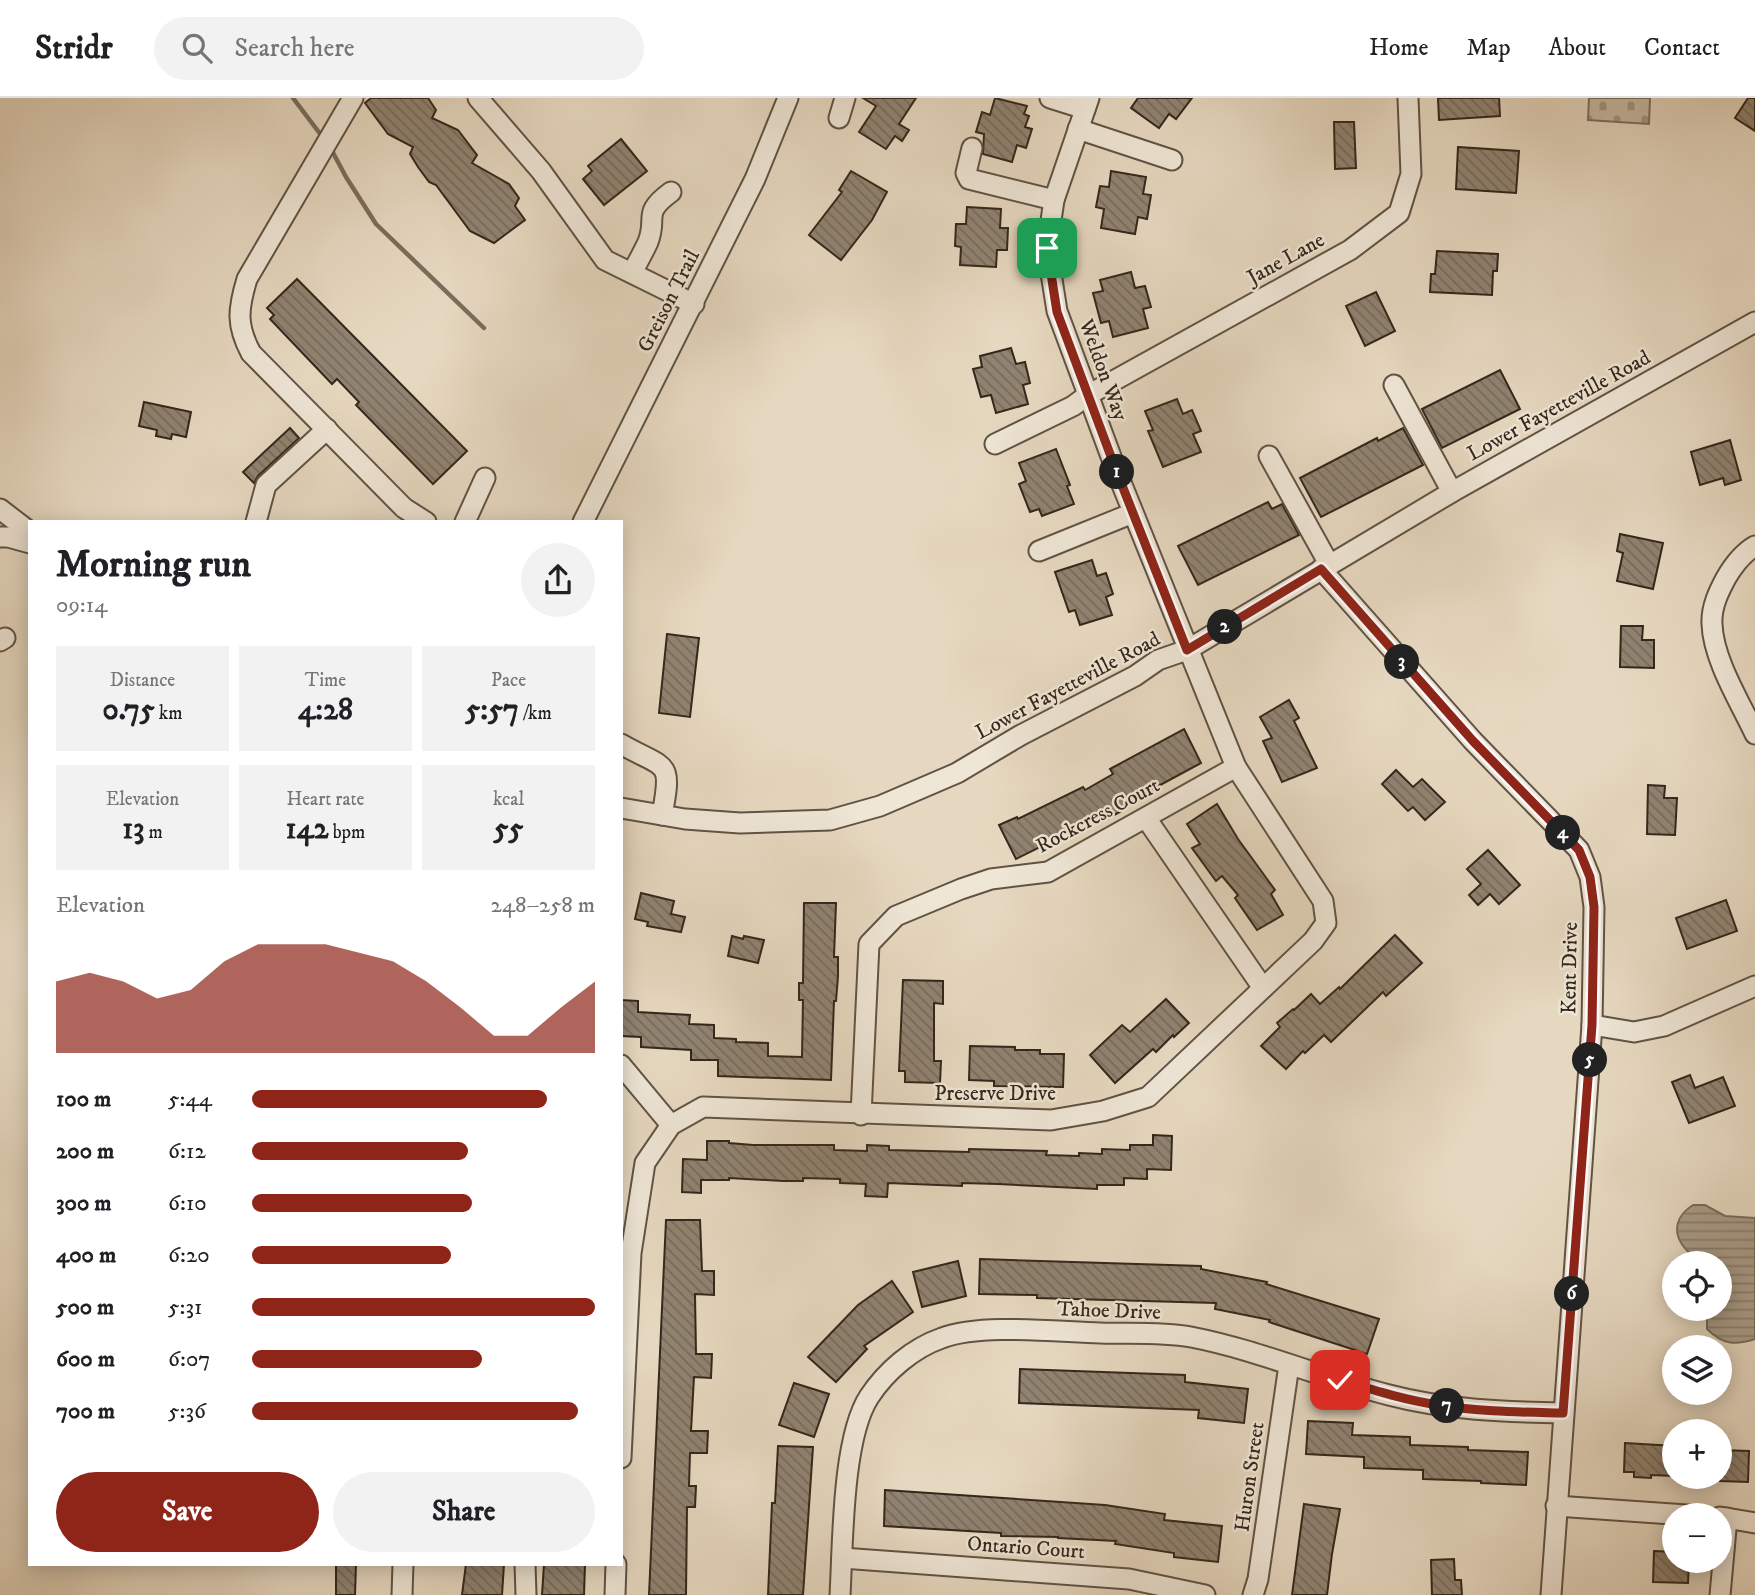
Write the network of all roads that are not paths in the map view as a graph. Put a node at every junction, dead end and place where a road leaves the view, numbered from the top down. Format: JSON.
{"nodes":[{"id":1,"x":353,"y":98,"type":"edge"},
{"id":2,"x":478,"y":98,"type":"edge"},
{"id":3,"x":788,"y":98,"type":"edge"},
{"id":4,"x":845,"y":98,"type":"edge"},
{"id":5,"x":1050,"y":98,"type":"edge"},
{"id":6,"x":1408,"y":98,"type":"edge"},
{"id":7,"x":1087,"y":104,"type":"edge"},
{"id":8,"x":839,"y":117,"type":"dead end"},
{"id":9,"x":1078,"y":129,"type":"junction"},
{"id":10,"x":972,"y":148,"type":"dead end"},
{"id":11,"x":1172,"y":160,"type":"dead end"},
{"id":12,"x":671,"y":192,"type":"dead end"},
{"id":13,"x":1054,"y":200,"type":"junction"},
{"id":14,"x":632,"y":273,"type":"junction"},
{"id":15,"x":694,"y":304,"type":"junction"},
{"id":16,"x":1755,"y":322,"type":"edge"},
{"id":17,"x":1394,"y":385,"type":"dead end"},
{"id":18,"x":1088,"y":395,"type":"junction"},
{"id":19,"x":327,"y":429,"type":"junction"},
{"id":20,"x":995,"y":444,"type":"dead end"},
{"id":21,"x":1269,"y":456,"type":"dead end"},
{"id":22,"x":485,"y":478,"type":"dead end"},
{"id":23,"x":1452,"y":492,"type":"junction"},
{"id":24,"x":0,"y":509,"type":"edge"},
{"id":25,"x":1133,"y":513,"type":"junction"},
{"id":26,"x":257,"y":520,"type":"edge"},
{"id":27,"x":423,"y":520,"type":"edge"},
{"id":28,"x":466,"y":520,"type":"edge"},
{"id":29,"x":584,"y":520,"type":"edge"},
{"id":30,"x":28,"y":530,"type":"edge"},
{"id":31,"x":0,"y":537,"type":"edge"},
{"id":32,"x":28,"y":542,"type":"edge"},
{"id":33,"x":1755,"y":546,"type":"edge"},
{"id":34,"x":1039,"y":551,"type":"dead end"},
{"id":35,"x":1325,"y":566,"type":"junction"},
{"id":36,"x":1187,"y":650,"type":"junction"},
{"id":37,"x":1755,"y":734,"type":"edge"},
{"id":38,"x":623,"y":745,"type":"edge"},
{"id":39,"x":1236,"y":767,"type":"junction"},
{"id":40,"x":623,"y":808,"type":"edge"},
{"id":41,"x":662,"y":815,"type":"junction"},
{"id":42,"x":1146,"y":818,"type":"junction"},
{"id":43,"x":1755,"y":986,"type":"edge"},
{"id":44,"x":1263,"y":988,"type":"junction"},
{"id":45,"x":1592,"y":1025,"type":"junction"},
{"id":46,"x":623,"y":1067,"type":"edge"},
{"id":47,"x":861,"y":1115,"type":"junction"},
{"id":48,"x":671,"y":1125,"type":"junction"},
{"id":49,"x":1289,"y":1365,"type":"junction"},
{"id":50,"x":1563,"y":1413,"type":"junction"},
{"id":51,"x":623,"y":1417,"type":"edge"},
{"id":52,"x":1556,"y":1506,"type":"junction"},
{"id":53,"x":1662,"y":1513,"type":"edge"},
{"id":54,"x":1732,"y":1519,"type":"edge"},
{"id":55,"x":1755,"y":1523,"type":"edge"},
{"id":56,"x":842,"y":1558,"type":"junction"},
{"id":57,"x":403,"y":1566,"type":"edge"},
{"id":58,"x":525,"y":1566,"type":"edge"},
{"id":59,"x":616,"y":1566,"type":"edge"},
{"id":60,"x":1721,"y":1573,"type":"edge"},
{"id":61,"x":402,"y":1595,"type":"edge"},
{"id":62,"x":526,"y":1595,"type":"edge"},
{"id":63,"x":615,"y":1595,"type":"edge"},
{"id":64,"x":840,"y":1595,"type":"edge"},
{"id":65,"x":1205,"y":1595,"type":"edge"},
{"id":66,"x":1253,"y":1595,"type":"edge"},
{"id":67,"x":1551,"y":1595,"type":"edge"},
{"id":68,"x":1720,"y":1595,"type":"edge"}],
"edges":[{"from":1,"to":19,"type":"street"},
{"from":2,"to":14,"type":"street"},
{"from":3,"to":15,"type":"street","name":"Greison Trail"},
{"from":4,"to":8,"type":"street"},
{"from":5,"to":7,"type":"street"},
{"from":6,"to":18,"type":"street","name":"Jane Lane"},
{"from":7,"to":9,"type":"street","name":"Weldon Way"},
{"from":9,"to":11,"type":"street"},
{"from":9,"to":13,"type":"street","name":"Weldon Way"},
{"from":10,"to":13,"type":"street"},
{"from":12,"to":14,"type":"street"},
{"from":13,"to":18,"type":"street","name":"Weldon Way"},
{"from":14,"to":15,"type":"street"},
{"from":15,"to":29,"type":"street","name":"Greison Trail"},
{"from":16,"to":23,"type":"street","name":"Lower Fayetteville Road"},
{"from":17,"to":23,"type":"street"},
{"from":18,"to":20,"type":"street","name":"Jane Lane"},
{"from":18,"to":25,"type":"street","name":"Weldon Way"},
{"from":19,"to":26,"type":"street"},
{"from":19,"to":27,"type":"street"},
{"from":21,"to":35,"type":"street","name":"Kent Drive"},
{"from":22,"to":28,"type":"street"},
{"from":23,"to":35,"type":"street","name":"Lower Fayetteville Road"},
{"from":24,"to":30,"type":"street"},
{"from":25,"to":34,"type":"street"},
{"from":25,"to":36,"type":"street","name":"Weldon Way"},
{"from":31,"to":32,"type":"street"},
{"from":33,"to":37,"type":"street"},
{"from":35,"to":36,"type":"street","name":"Lower Fayetteville Road"},
{"from":35,"to":45,"type":"street","name":"Kent Drive"},
{"from":36,"to":39,"type":"street","name":"Preserve Drive"},
{"from":36,"to":41,"type":"street","name":"Lower Fayetteville Road"},
{"from":38,"to":41,"type":"street"},
{"from":39,"to":42,"type":"street","name":"Rockcress Court"},
{"from":39,"to":44,"type":"street","name":"Preserve Drive"},
{"from":40,"to":41,"type":"street","name":"Lower Fayetteville Road"},
{"from":42,"to":44,"type":"street"},
{"from":42,"to":47,"type":"street","name":"Rockcress Court"},
{"from":43,"to":45,"type":"street"},
{"from":44,"to":47,"type":"street","name":"Preserve Drive"},
{"from":45,"to":50,"type":"street","name":"Kent Drive"},
{"from":46,"to":48,"type":"street"},
{"from":47,"to":48,"type":"street","name":"Preserve Drive"},
{"from":48,"to":51,"type":"street","name":"Preserve Drive"},
{"from":49,"to":50,"type":"street","name":"Tahoe Drive"},
{"from":49,"to":56,"type":"street","name":"Tahoe Drive"},
{"from":49,"to":66,"type":"street","name":"Huron Street"},
{"from":50,"to":52,"type":"street","name":"Kent Drive"},
{"from":52,"to":53,"type":"street"},
{"from":52,"to":67,"type":"street","name":"Kent Drive"},
{"from":54,"to":55,"type":"street"},
{"from":56,"to":64,"type":"street","name":"Tahoe Drive"},
{"from":56,"to":65,"type":"street","name":"Ontario Court"},
{"from":57,"to":61,"type":"street"},
{"from":58,"to":62,"type":"street"},
{"from":59,"to":63,"type":"street"},
{"from":60,"to":68,"type":"street"}]}
